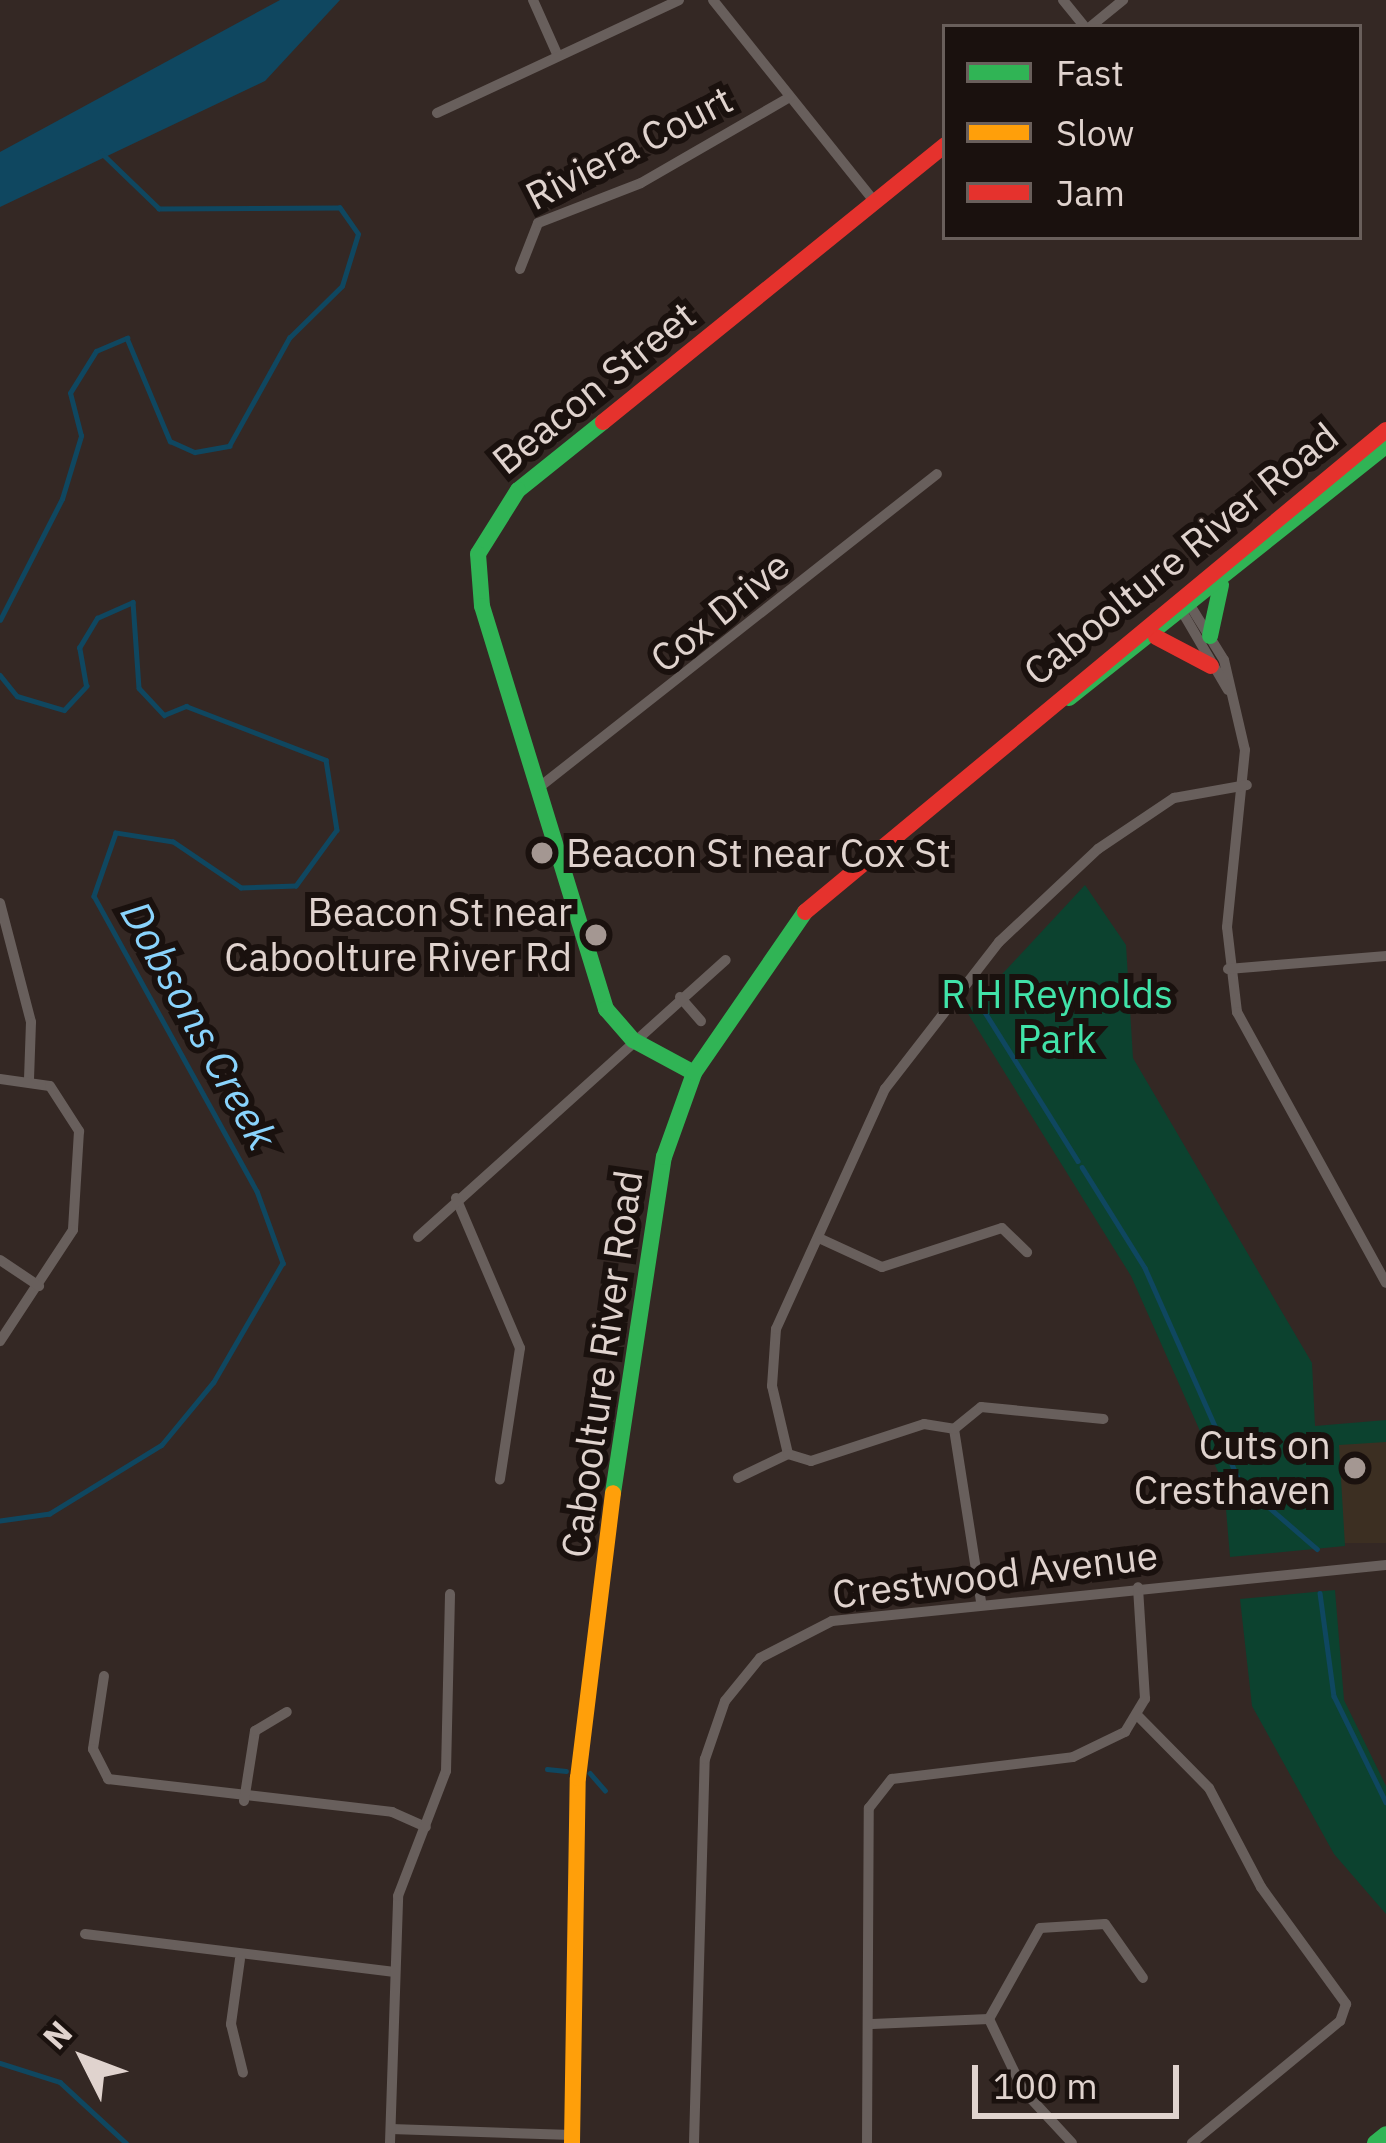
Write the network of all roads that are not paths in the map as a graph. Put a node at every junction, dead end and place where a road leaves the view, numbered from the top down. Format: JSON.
{"nodes":[{"id":1,"x":533,"y":0,"type":"edge"},
{"id":2,"x":679,"y":0,"type":"edge"},
{"id":3,"x":713,"y":0,"type":"edge"},
{"id":4,"x":1063,"y":0,"type":"edge"},
{"id":5,"x":1123,"y":0,"type":"edge"},
{"id":6,"x":1085,"y":24,"type":"edge"},
{"id":7,"x":1092,"y":24,"type":"edge"},
{"id":8,"x":557,"y":54,"type":"junction"},
{"id":9,"x":790,"y":97,"type":"junction"},
{"id":10,"x":437,"y":112,"type":"dead end"},
{"id":11,"x":942,"y":147,"type":"edge"},
{"id":12,"x":875,"y":202,"type":"junction"},
{"id":13,"x":520,"y":268,"type":"dead end"},
{"id":14,"x":1386,"y":430,"type":"edge"},
{"id":15,"x":1386,"y":446,"type":"edge"},
{"id":16,"x":938,"y":475,"type":"dead end"},
{"id":17,"x":1221,"y":585,"type":"junction"},
{"id":18,"x":1183,"y":604,"type":"junction"},
{"id":19,"x":1210,"y":636,"type":"junction"},
{"id":20,"x":1156,"y":637,"type":"junction"},
{"id":21,"x":1211,"y":666,"type":"junction"},
{"id":22,"x":1230,"y":692,"type":"junction"},
{"id":23,"x":1017,"y":730,"type":"junction"},
{"id":24,"x":1247,"y":785,"type":"junction"},
{"id":25,"x":537,"y":789,"type":"junction"},
{"id":26,"x":0,"y":903,"type":"edge"},
{"id":27,"x":1386,"y":956,"type":"edge"},
{"id":28,"x":726,"y":960,"type":"dead end"},
{"id":29,"x":1228,"y":969,"type":"junction"},
{"id":30,"x":680,"y":997,"type":"junction"},
{"id":31,"x":701,"y":1021,"type":"dead end"},
{"id":32,"x":632,"y":1040,"type":"junction"},
{"id":33,"x":694,"y":1073,"type":"junction"},
{"id":34,"x":0,"y":1079,"type":"edge"},
{"id":35,"x":29,"y":1080,"type":"junction"},
{"id":36,"x":456,"y":1198,"type":"junction"},
{"id":37,"x":418,"y":1237,"type":"dead end"},
{"id":38,"x":821,"y":1239,"type":"junction"},
{"id":39,"x":1027,"y":1252,"type":"dead end"},
{"id":40,"x":0,"y":1260,"type":"edge"},
{"id":41,"x":1386,"y":1282,"type":"edge"},
{"id":42,"x":39,"y":1286,"type":"junction"},
{"id":43,"x":0,"y":1341,"type":"edge"},
{"id":44,"x":1103,"y":1419,"type":"dead end"},
{"id":45,"x":954,"y":1429,"type":"junction"},
{"id":46,"x":788,"y":1454,"type":"junction"},
{"id":47,"x":738,"y":1478,"type":"dead end"},
{"id":48,"x":500,"y":1479,"type":"dead end"},
{"id":49,"x":1386,"y":1565,"type":"edge"},
{"id":50,"x":1138,"y":1587,"type":"junction"},
{"id":51,"x":450,"y":1594,"type":"dead end"},
{"id":52,"x":981,"y":1601,"type":"junction"},
{"id":53,"x":104,"y":1676,"type":"dead end"},
{"id":54,"x":286,"y":1712,"type":"dead end"},
{"id":55,"x":1138,"y":1716,"type":"junction"},
{"id":56,"x":244,"y":1801,"type":"junction"},
{"id":57,"x":426,"y":1826,"type":"junction"},
{"id":58,"x":86,"y":1934,"type":"dead end"},
{"id":59,"x":240,"y":1959,"type":"junction"},
{"id":60,"x":395,"y":1972,"type":"junction"},
{"id":61,"x":1143,"y":1978,"type":"dead end"},
{"id":62,"x":989,"y":2019,"type":"junction"},
{"id":63,"x":872,"y":2024,"type":"junction"},
{"id":64,"x":243,"y":2073,"type":"dead end"},
{"id":65,"x":1386,"y":2134,"type":"edge"},
{"id":66,"x":390,"y":2136,"type":"edge"},
{"id":67,"x":573,"y":2139,"type":"edge"},
{"id":68,"x":694,"y":2143,"type":"edge"},
{"id":69,"x":867,"y":2143,"type":"edge"},
{"id":70,"x":1072,"y":2143,"type":"edge"},
{"id":71,"x":1192,"y":2143,"type":"edge"},
{"id":72,"x":1375,"y":2143,"type":"edge"}],
"edges":[{"from":1,"to":8,"type":"street"},
{"from":2,"to":8,"type":"street"},
{"from":3,"to":9,"type":"street"},
{"from":4,"to":6,"type":"street"},
{"from":5,"to":7,"type":"street"},
{"from":8,"to":10,"type":"street"},
{"from":9,"to":12,"type":"street"},
{"from":9,"to":13,"type":"street","name":"Riviera Court"},
{"from":11,"to":12,"type":"main road","name":"Beacon Street"},
{"from":12,"to":25,"type":"main road","name":"Beacon Street"},
{"from":14,"to":18,"type":"main road","name":"Caboolture River Road"},
{"from":15,"to":17,"type":"main road","name":"Caboolture River Road"},
{"from":16,"to":25,"type":"street","name":"Cox Drive"},
{"from":17,"to":18,"type":"main road","name":"Caboolture River Road"},
{"from":17,"to":19,"type":"main road"},
{"from":18,"to":19,"type":"street"},
{"from":18,"to":20,"type":"main road","name":"Caboolture River Road"},
{"from":18,"to":21,"type":"street"},
{"from":18,"to":23,"type":"main road","name":"Caboolture River Road"},
{"from":19,"to":22,"type":"street"},
{"from":20,"to":21,"type":"main road"},
{"from":20,"to":23,"type":"main road","name":"Caboolture River Road"},
{"from":21,"to":22,"type":"street"},
{"from":22,"to":24,"type":"street"},
{"from":23,"to":33,"type":"main road","name":"Caboolture River Road"},
{"from":24,"to":29,"type":"street"},
{"from":24,"to":38,"type":"street"},
{"from":25,"to":32,"type":"main road","name":"Beacon Street"},
{"from":26,"to":35,"type":"street"},
{"from":27,"to":29,"type":"street"},
{"from":28,"to":30,"type":"street"},
{"from":29,"to":41,"type":"street"},
{"from":30,"to":31,"type":"street"},
{"from":30,"to":32,"type":"street"},
{"from":32,"to":33,"type":"main road","name":"Beacon Street"},
{"from":32,"to":36,"type":"street"},
{"from":33,"to":67,"type":"main road","name":"Caboolture River Road"},
{"from":34,"to":35,"type":"street"},
{"from":35,"to":42,"type":"street"},
{"from":36,"to":37,"type":"street"},
{"from":36,"to":48,"type":"street"},
{"from":38,"to":39,"type":"street"},
{"from":38,"to":46,"type":"street"},
{"from":40,"to":42,"type":"street"},
{"from":42,"to":43,"type":"street"},
{"from":44,"to":45,"type":"street"},
{"from":45,"to":46,"type":"street"},
{"from":45,"to":52,"type":"street"},
{"from":46,"to":47,"type":"street"},
{"from":49,"to":50,"type":"street","name":"Crestwood Avenue"},
{"from":50,"to":52,"type":"street","name":"Crestwood Avenue"},
{"from":50,"to":55,"type":"street"},
{"from":51,"to":57,"type":"street"},
{"from":52,"to":68,"type":"street","name":"Crestwood Avenue"},
{"from":53,"to":56,"type":"street"},
{"from":54,"to":56,"type":"street"},
{"from":55,"to":63,"type":"street"},
{"from":55,"to":71,"type":"street"},
{"from":56,"to":57,"type":"street"},
{"from":57,"to":60,"type":"street"},
{"from":58,"to":59,"type":"street"},
{"from":59,"to":60,"type":"street"},
{"from":59,"to":64,"type":"street"},
{"from":60,"to":66,"type":"street"},
{"from":61,"to":62,"type":"street"},
{"from":62,"to":63,"type":"street"},
{"from":62,"to":70,"type":"street"},
{"from":63,"to":69,"type":"street"},
{"from":65,"to":72,"type":"main road"},
{"from":66,"to":67,"type":"street"}]}
